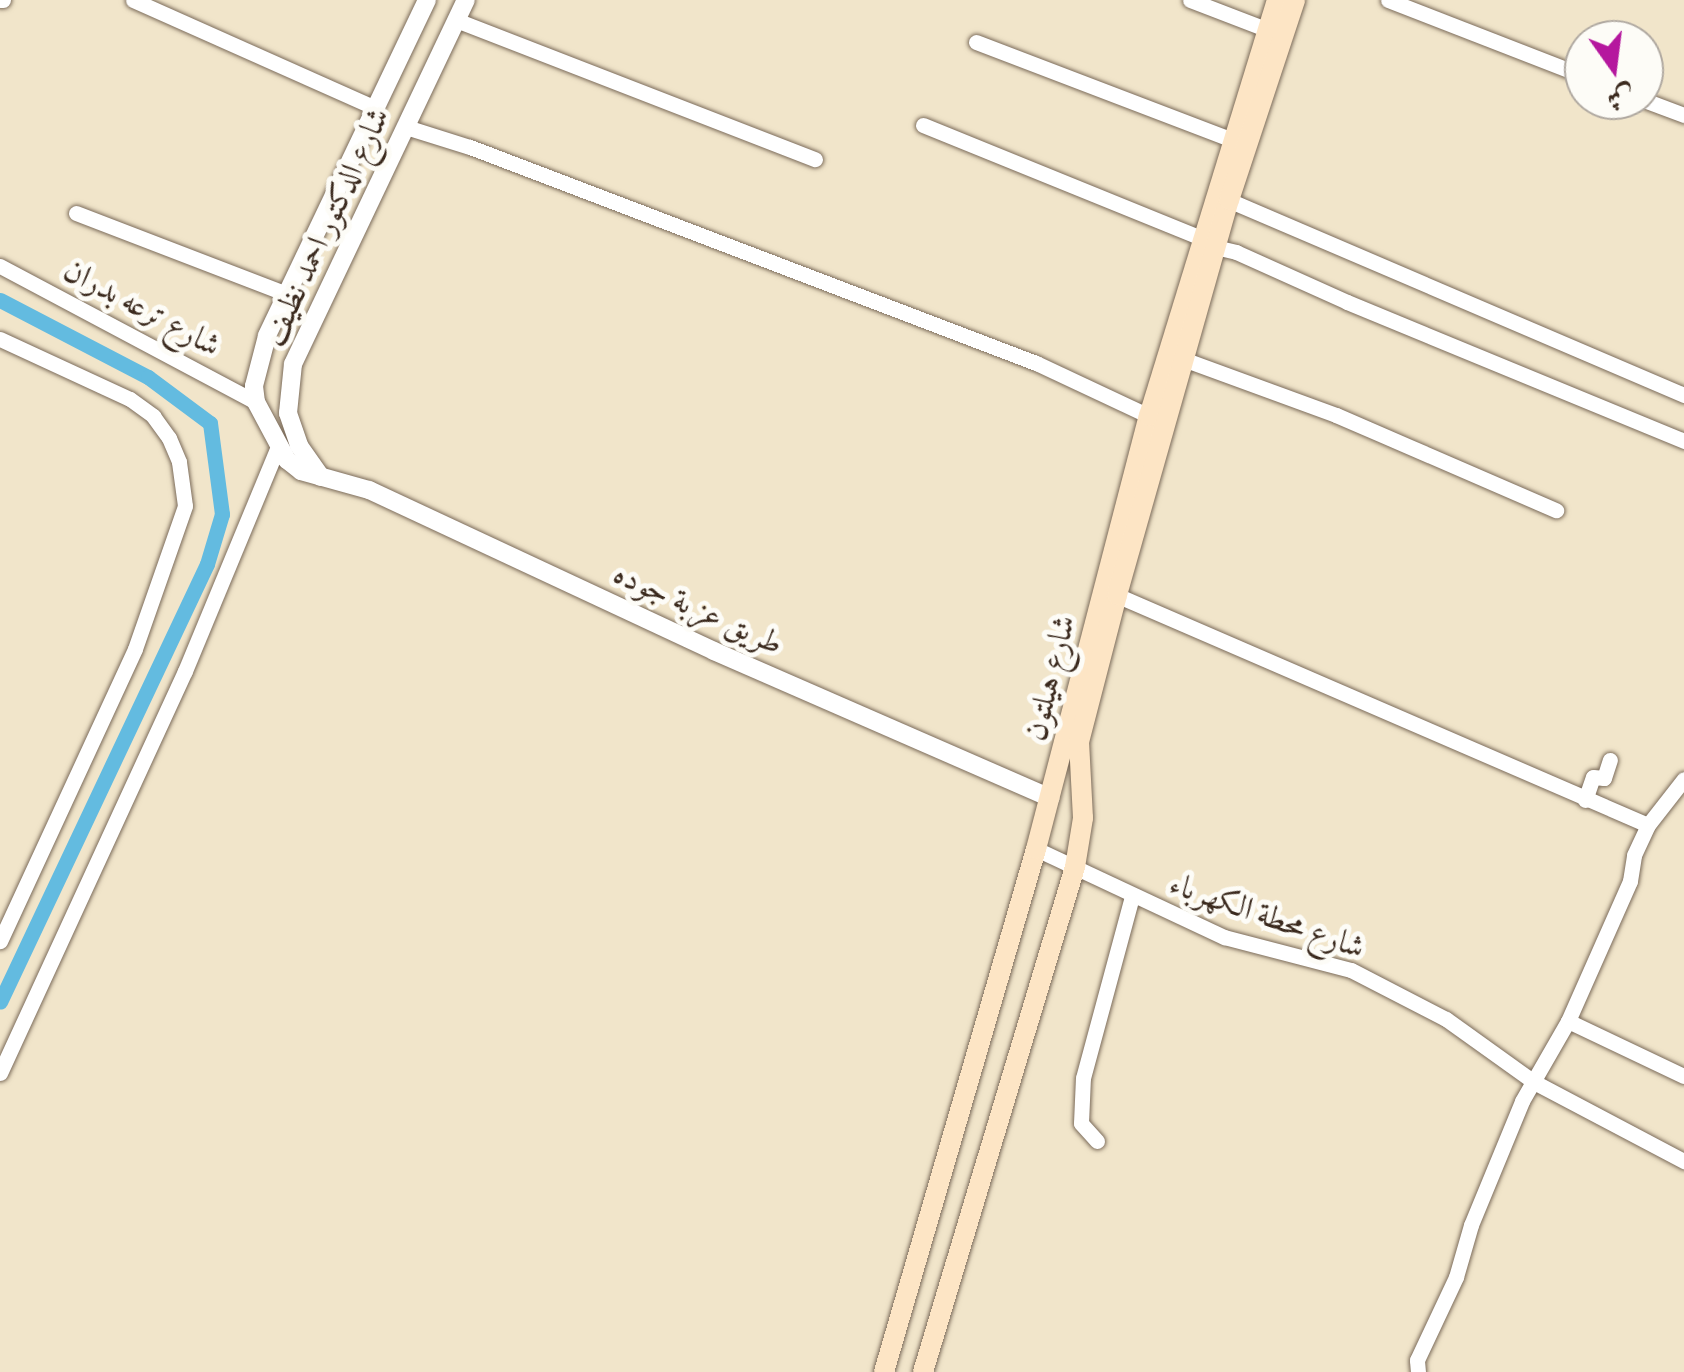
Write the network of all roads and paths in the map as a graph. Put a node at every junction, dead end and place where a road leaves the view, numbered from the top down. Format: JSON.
{"nodes":[{"id":1,"x":133,"y":0,"type":"edge"},
{"id":2,"x":427,"y":0,"type":"edge"},
{"id":3,"x":466,"y":0,"type":"edge"},
{"id":4,"x":1190,"y":0,"type":"edge"},
{"id":5,"x":1278,"y":0,"type":"edge"},
{"id":6,"x":1295,"y":0,"type":"edge"},
{"id":7,"x":1388,"y":0,"type":"edge"},
{"id":8,"x":456,"y":20,"type":"junction"},
{"id":9,"x":1268,"y":30,"type":"junction"},
{"id":10,"x":976,"y":42,"type":"dead end"},
{"id":11,"x":1564,"y":68,"type":"edge"},
{"id":12,"x":375,"y":109,"type":"junction"},
{"id":13,"x":407,"y":125,"type":"junction"},
{"id":14,"x":923,"y":125,"type":"dead end"},
{"id":15,"x":1232,"y":140,"type":"junction"},
{"id":16,"x":815,"y":159,"type":"dead end"},
{"id":17,"x":1222,"y":197,"type":"junction"},
{"id":18,"x":76,"y":212,"type":"dead end"},
{"id":19,"x":1208,"y":242,"type":"junction"},
{"id":20,"x":0,"y":266,"type":"edge"},
{"id":21,"x":284,"y":292,"type":"junction"},
{"id":22,"x":0,"y":339,"type":"edge"},
{"id":23,"x":1183,"y":359,"type":"junction"},
{"id":24,"x":1684,"y":395,"type":"edge"},
{"id":25,"x":286,"y":396,"type":"junction"},
{"id":26,"x":256,"y":402,"type":"junction"},
{"id":27,"x":1155,"y":420,"type":"junction"},
{"id":28,"x":1684,"y":441,"type":"edge"},
{"id":29,"x":278,"y":446,"type":"junction"},
{"id":30,"x":321,"y":476,"type":"junction"},
{"id":31,"x":1556,"y":510,"type":"dead end"},
{"id":32,"x":1110,"y":592,"type":"junction"},
{"id":33,"x":1610,"y":760,"type":"dead end"},
{"id":34,"x":1684,"y":780,"type":"edge"},
{"id":35,"x":1050,"y":798,"type":"junction"},
{"id":36,"x":1585,"y":800,"type":"junction"},
{"id":37,"x":1648,"y":825,"type":"junction"},
{"id":38,"x":1036,"y":849,"type":"junction"},
{"id":39,"x":1074,"y":867,"type":"junction"},
{"id":40,"x":1132,"y":898,"type":"junction"},
{"id":41,"x":0,"y":941,"type":"edge"},
{"id":42,"x":1568,"y":1021,"type":"junction"},
{"id":43,"x":0,"y":1072,"type":"edge"},
{"id":44,"x":1684,"y":1076,"type":"edge"},
{"id":45,"x":1534,"y":1082,"type":"junction"},
{"id":46,"x":1097,"y":1141,"type":"dead end"},
{"id":47,"x":1684,"y":1161,"type":"edge"},
{"id":48,"x":884,"y":1372,"type":"edge"},
{"id":49,"x":923,"y":1372,"type":"edge"},
{"id":50,"x":1418,"y":1372,"type":"edge"}],
"edges":[{"from":1,"to":12,"type":"street"},
{"from":2,"to":12,"type":"street","name":"شارع الدكتور احمد نظيف"},
{"from":3,"to":8,"type":"street","name":"شارع الدكتور احمد نظيف"},
{"from":4,"to":9,"type":"street"},
{"from":5,"to":9,"type":"main road","name":"شارع هيلتون"},
{"from":6,"to":17,"type":"main road","name":"شارع هيلتون"},
{"from":7,"to":11,"type":"street"},
{"from":8,"to":13,"type":"street","name":"شارع الدكتور احمد نظيف"},
{"from":8,"to":16,"type":"street"},
{"from":9,"to":15,"type":"main road","name":"شارع هيلتون"},
{"from":10,"to":15,"type":"street"},
{"from":12,"to":13,"type":"street"},
{"from":12,"to":21,"type":"street","name":"شارع الدكتور احمد نظيف"},
{"from":13,"to":25,"type":"street","name":"شارع الدكتور احمد نظيف"},
{"from":13,"to":27,"type":"street"},
{"from":14,"to":19,"type":"street"},
{"from":15,"to":17,"type":"main road","name":"شارع هيلتون"},
{"from":17,"to":19,"type":"main road","name":"شارع هيلتون"},
{"from":17,"to":24,"type":"street"},
{"from":18,"to":21,"type":"street"},
{"from":19,"to":23,"type":"main road","name":"شارع هيلتون"},
{"from":19,"to":27,"type":"main road","name":"شارع هيلتون"},
{"from":19,"to":28,"type":"street"},
{"from":20,"to":26,"type":"street","name":"شارع ترعه بدران"},
{"from":21,"to":26,"type":"street","name":"شارع الدكتور احمد نظيف"},
{"from":22,"to":41,"type":"street"},
{"from":23,"to":27,"type":"main road","name":"شارع هيلتون"},
{"from":23,"to":31,"type":"street"},
{"from":25,"to":26,"type":"street"},
{"from":25,"to":30,"type":"street","name":"شارع الدكتور احمد نظيف"},
{"from":26,"to":29,"type":"street"},
{"from":27,"to":32,"type":"main road","name":"شارع هيلتون"},
{"from":29,"to":30,"type":"street"},
{"from":29,"to":43,"type":"street"},
{"from":30,"to":35,"type":"street","name":"طريق عزبة جوده"},
{"from":32,"to":35,"type":"main road","name":"شارع هيلتون"},
{"from":32,"to":36,"type":"street"},
{"from":32,"to":39,"type":"main road","name":"شارع هيلتون"},
{"from":33,"to":36,"type":"street"},
{"from":34,"to":37,"type":"street"},
{"from":35,"to":38,"type":"main road","name":"شارع هيلتون"},
{"from":36,"to":37,"type":"street"},
{"from":37,"to":42,"type":"street"},
{"from":38,"to":39,"type":"street","name":"شارع محطة الكهرباء"},
{"from":38,"to":48,"type":"main road","name":"شارع هيلتون"},
{"from":39,"to":40,"type":"street","name":"شارع محطة الكهرباء"},
{"from":39,"to":49,"type":"main road","name":"شارع هيلتون"},
{"from":40,"to":45,"type":"street","name":"شارع محطة الكهرباء"},
{"from":40,"to":46,"type":"street"},
{"from":42,"to":44,"type":"street"},
{"from":42,"to":45,"type":"street"},
{"from":45,"to":47,"type":"street","name":"شارع محطة الكهرباء"},
{"from":45,"to":50,"type":"street"}]}
